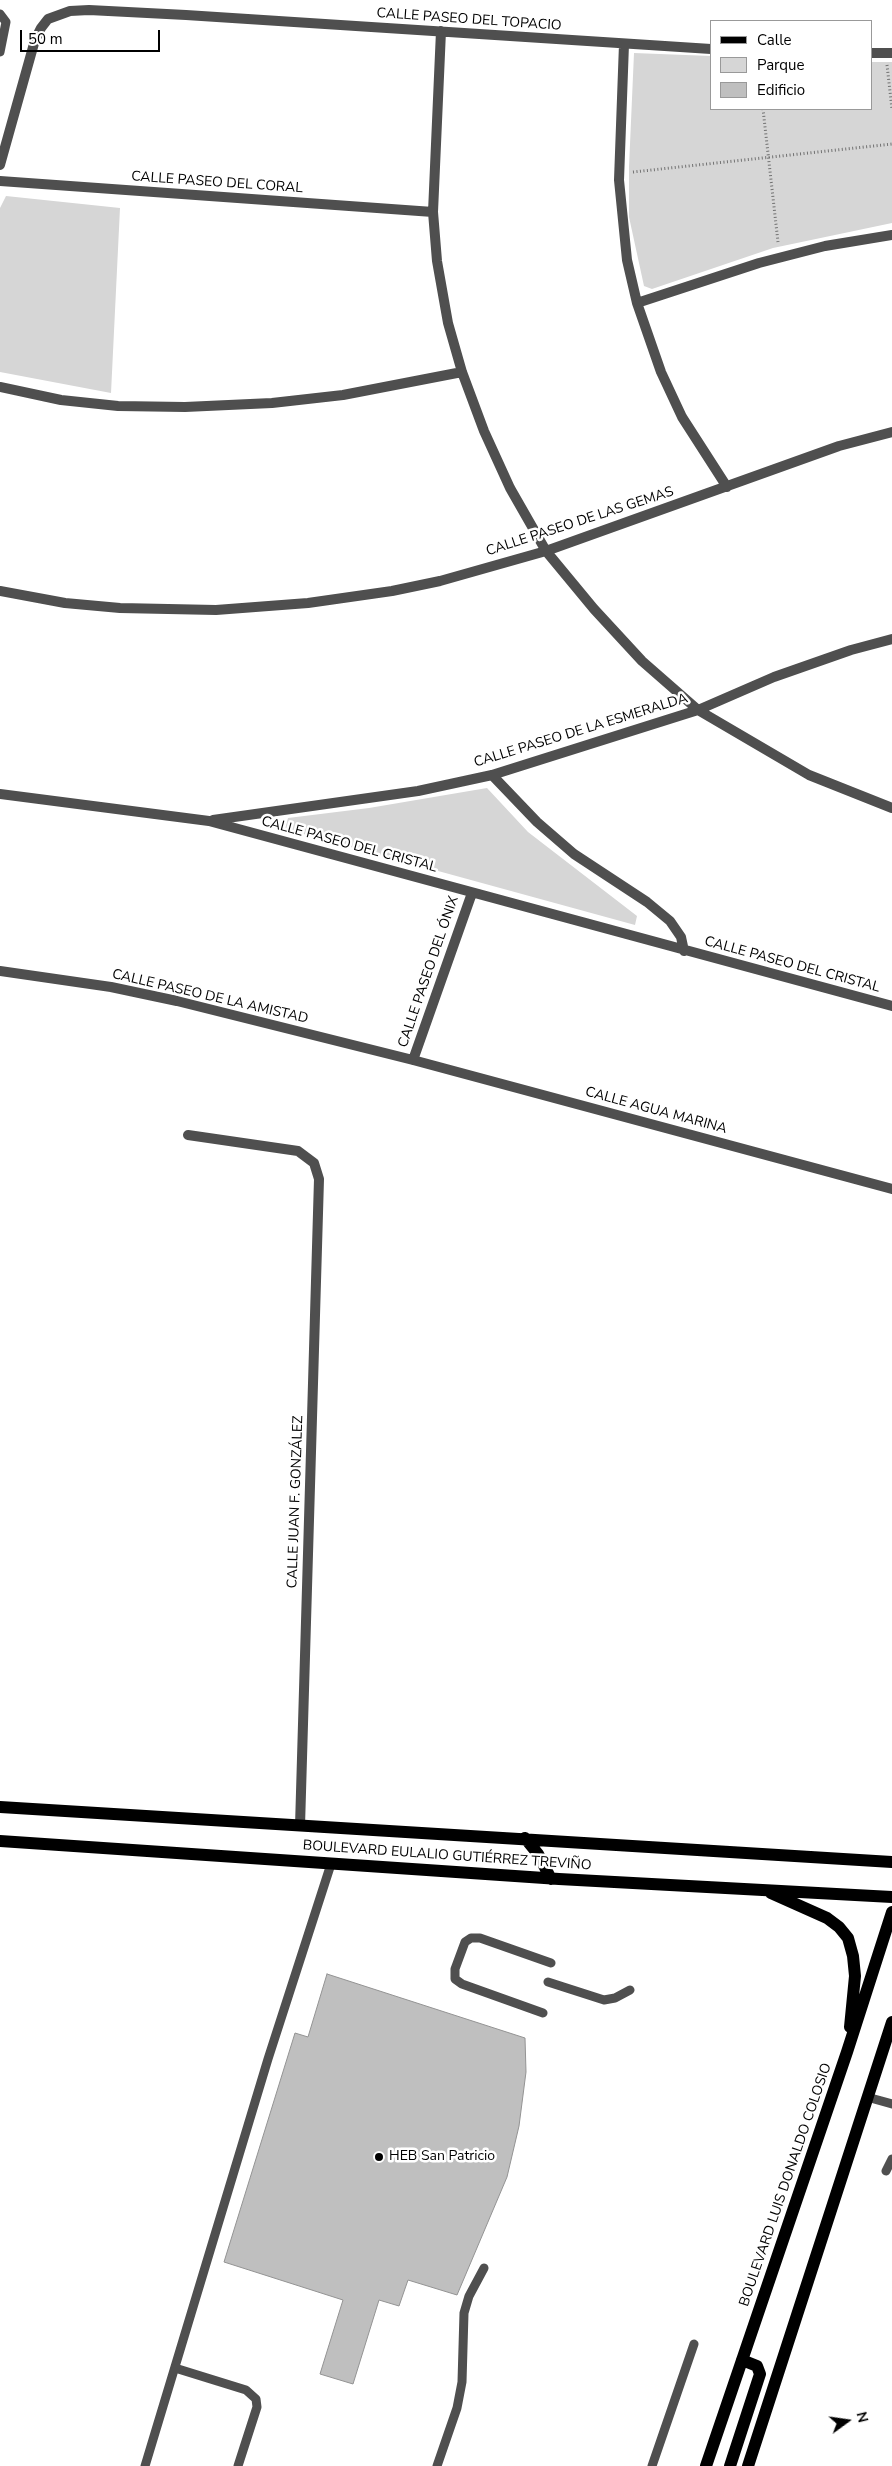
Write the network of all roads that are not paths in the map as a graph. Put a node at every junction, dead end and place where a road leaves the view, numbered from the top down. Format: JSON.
{"nodes":[{"id":1,"x":0,"y":14,"type":"edge"},
{"id":2,"x":441,"y":31,"type":"junction"},
{"id":3,"x":624,"y":44,"type":"junction"},
{"id":4,"x":710,"y":49,"type":"edge"},
{"id":5,"x":0,"y":52,"type":"edge"},
{"id":6,"x":872,"y":53,"type":"edge"},
{"id":7,"x":892,"y":53,"type":"edge"},
{"id":8,"x":0,"y":165,"type":"edge"},
{"id":9,"x":0,"y":181,"type":"edge"},
{"id":10,"x":433,"y":212,"type":"junction"},
{"id":11,"x":892,"y":235,"type":"edge"},
{"id":12,"x":637,"y":304,"type":"junction"},
{"id":13,"x":462,"y":372,"type":"junction"},
{"id":14,"x":0,"y":387,"type":"edge"},
{"id":15,"x":892,"y":432,"type":"edge"},
{"id":16,"x":726,"y":487,"type":"junction"},
{"id":17,"x":546,"y":551,"type":"junction"},
{"id":18,"x":0,"y":591,"type":"edge"},
{"id":19,"x":892,"y":639,"type":"edge"},
{"id":20,"x":698,"y":710,"type":"junction"},
{"id":21,"x":492,"y":774,"type":"junction"},
{"id":22,"x":0,"y":794,"type":"edge"},
{"id":23,"x":892,"y":808,"type":"edge"},
{"id":24,"x":209,"y":821,"type":"junction"},
{"id":25,"x":472,"y":893,"type":"junction"},
{"id":26,"x":684,"y":951,"type":"junction"},
{"id":27,"x":0,"y":971,"type":"edge"},
{"id":28,"x":892,"y":1006,"type":"edge"},
{"id":29,"x":413,"y":1060,"type":"junction"},
{"id":30,"x":188,"y":1135,"type":"dead end"},
{"id":31,"x":892,"y":1188,"type":"edge"},
{"id":32,"x":0,"y":1807,"type":"edge"},
{"id":33,"x":300,"y":1826,"type":"junction"},
{"id":34,"x":525,"y":1838,"type":"junction"},
{"id":35,"x":0,"y":1841,"type":"edge"},
{"id":36,"x":892,"y":1862,"type":"edge"},
{"id":37,"x":331,"y":1864,"type":"junction"},
{"id":38,"x":550,"y":1879,"type":"junction"},
{"id":39,"x":767,"y":1890,"type":"junction"},
{"id":40,"x":892,"y":1897,"type":"edge"},
{"id":41,"x":892,"y":1912,"type":"edge"},
{"id":42,"x":551,"y":1963,"type":"dead end"},
{"id":43,"x":548,"y":1982,"type":"dead end"},
{"id":44,"x":630,"y":1990,"type":"dead end"},
{"id":45,"x":544,"y":2014,"type":"dead end"},
{"id":46,"x":892,"y":2022,"type":"edge"},
{"id":47,"x":847,"y":2052,"type":"junction"},
{"id":48,"x":867,"y":2097,"type":"junction"},
{"id":49,"x":892,"y":2104,"type":"edge"},
{"id":50,"x":892,"y":2159,"type":"edge"},
{"id":51,"x":886,"y":2171,"type":"dead end"},
{"id":52,"x":484,"y":2268,"type":"dead end"},
{"id":53,"x":694,"y":2344,"type":"dead end"},
{"id":54,"x":742,"y":2360,"type":"junction"},
{"id":55,"x":175,"y":2368,"type":"junction"},
{"id":56,"x":145,"y":2466,"type":"edge"},
{"id":57,"x":238,"y":2466,"type":"edge"},
{"id":58,"x":437,"y":2466,"type":"edge"},
{"id":59,"x":652,"y":2466,"type":"edge"},
{"id":60,"x":706,"y":2466,"type":"edge"},
{"id":61,"x":730,"y":2466,"type":"edge"},
{"id":62,"x":748,"y":2466,"type":"edge"}],
"edges":[{"from":1,"to":5,"type":"lane"},
{"from":2,"to":3,"type":"street","name":"CALLE PASEO DEL TOPACIO"},
{"from":2,"to":8,"type":"street","name":"CALLE PASEO DEL TOPACIO"},
{"from":2,"to":10,"type":"street"},
{"from":3,"to":4,"type":"street","name":"CALLE PASEO DEL TOPACIO"},
{"from":3,"to":12,"type":"street"},
{"from":6,"to":7,"type":"street"},
{"from":9,"to":10,"type":"street","name":"CALLE PASEO DEL CORAL"},
{"from":10,"to":13,"type":"street"},
{"from":11,"to":12,"type":"street"},
{"from":12,"to":16,"type":"street"},
{"from":13,"to":14,"type":"street"},
{"from":13,"to":17,"type":"street"},
{"from":15,"to":16,"type":"street","name":"CALLE PASEO DE LAS GEMAS"},
{"from":16,"to":17,"type":"street","name":"CALLE PASEO DE LAS GEMAS"},
{"from":17,"to":18,"type":"street","name":"CALLE PASEO DE LAS GEMAS"},
{"from":17,"to":20,"type":"street"},
{"from":19,"to":20,"type":"street","name":"CALLE PASEO DE LA ESMERALDA"},
{"from":20,"to":21,"type":"street","name":"CALLE PASEO DE LA ESMERALDA"},
{"from":20,"to":23,"type":"street"},
{"from":21,"to":24,"type":"street","name":"CALLE PASEO DE LA ESMERALDA"},
{"from":21,"to":26,"type":"street","name":"CALLE PASEO DEL CRISTAL"},
{"from":22,"to":24,"type":"street","name":"CALLE PASEO DEL CRISTAL"},
{"from":24,"to":25,"type":"street","name":"CALLE PASEO DEL CRISTAL"},
{"from":25,"to":26,"type":"street","name":"CALLE PASEO DEL CRISTAL"},
{"from":25,"to":29,"type":"street","name":"CALLE PASEO DEL ÓNIX"},
{"from":26,"to":28,"type":"street","name":"CALLE PASEO DEL CRISTAL"},
{"from":27,"to":29,"type":"street","name":"CALLE PASEO DE LA AMISTAD"},
{"from":29,"to":31,"type":"street","name":"CALLE AGUA MARINA"},
{"from":30,"to":33,"type":"street","name":"CALLE JUAN F. GONZÁLEZ"},
{"from":32,"to":33,"type":"main road","name":"BOULEVARD EULALIO GUTIÉRREZ TREVIÑO"},
{"from":33,"to":34,"type":"main road","name":"BOULEVARD EULALIO GUTIÉRREZ TREVIÑO"},
{"from":34,"to":36,"type":"main road","name":"BOULEVARD EULALIO GUTIÉRREZ TREVIÑO"},
{"from":34,"to":38,"type":"main road"},
{"from":35,"to":37,"type":"main road","name":"BOULEVARD EULALIO GUTIÉRREZ TREVIÑO"},
{"from":37,"to":38,"type":"main road","name":"BOULEVARD EULALIO GUTIÉRREZ TREVIÑO"},
{"from":37,"to":55,"type":"lane"},
{"from":38,"to":39,"type":"main road","name":"BOULEVARD EULALIO GUTIÉRREZ TREVIÑO"},
{"from":39,"to":40,"type":"main road","name":"BOULEVARD EULALIO GUTIÉRREZ TREVIÑO"},
{"from":39,"to":47,"type":"main road"},
{"from":41,"to":47,"type":"main road","name":"BOULEVARD LUIS DONALDO COLOSIO"},
{"from":42,"to":45,"type":"lane"},
{"from":43,"to":44,"type":"lane"},
{"from":46,"to":48,"type":"main road"},
{"from":47,"to":54,"type":"main road","name":"BOULEVARD LUIS DONALDO COLOSIO"},
{"from":48,"to":49,"type":"lane"},
{"from":48,"to":62,"type":"main road"},
{"from":50,"to":51,"type":"lane"},
{"from":52,"to":58,"type":"lane"},
{"from":53,"to":59,"type":"lane"},
{"from":54,"to":60,"type":"main road","name":"BOULEVARD LUIS DONALDO COLOSIO"},
{"from":54,"to":61,"type":"main road"},
{"from":55,"to":56,"type":"lane"},
{"from":55,"to":57,"type":"lane"}]}
